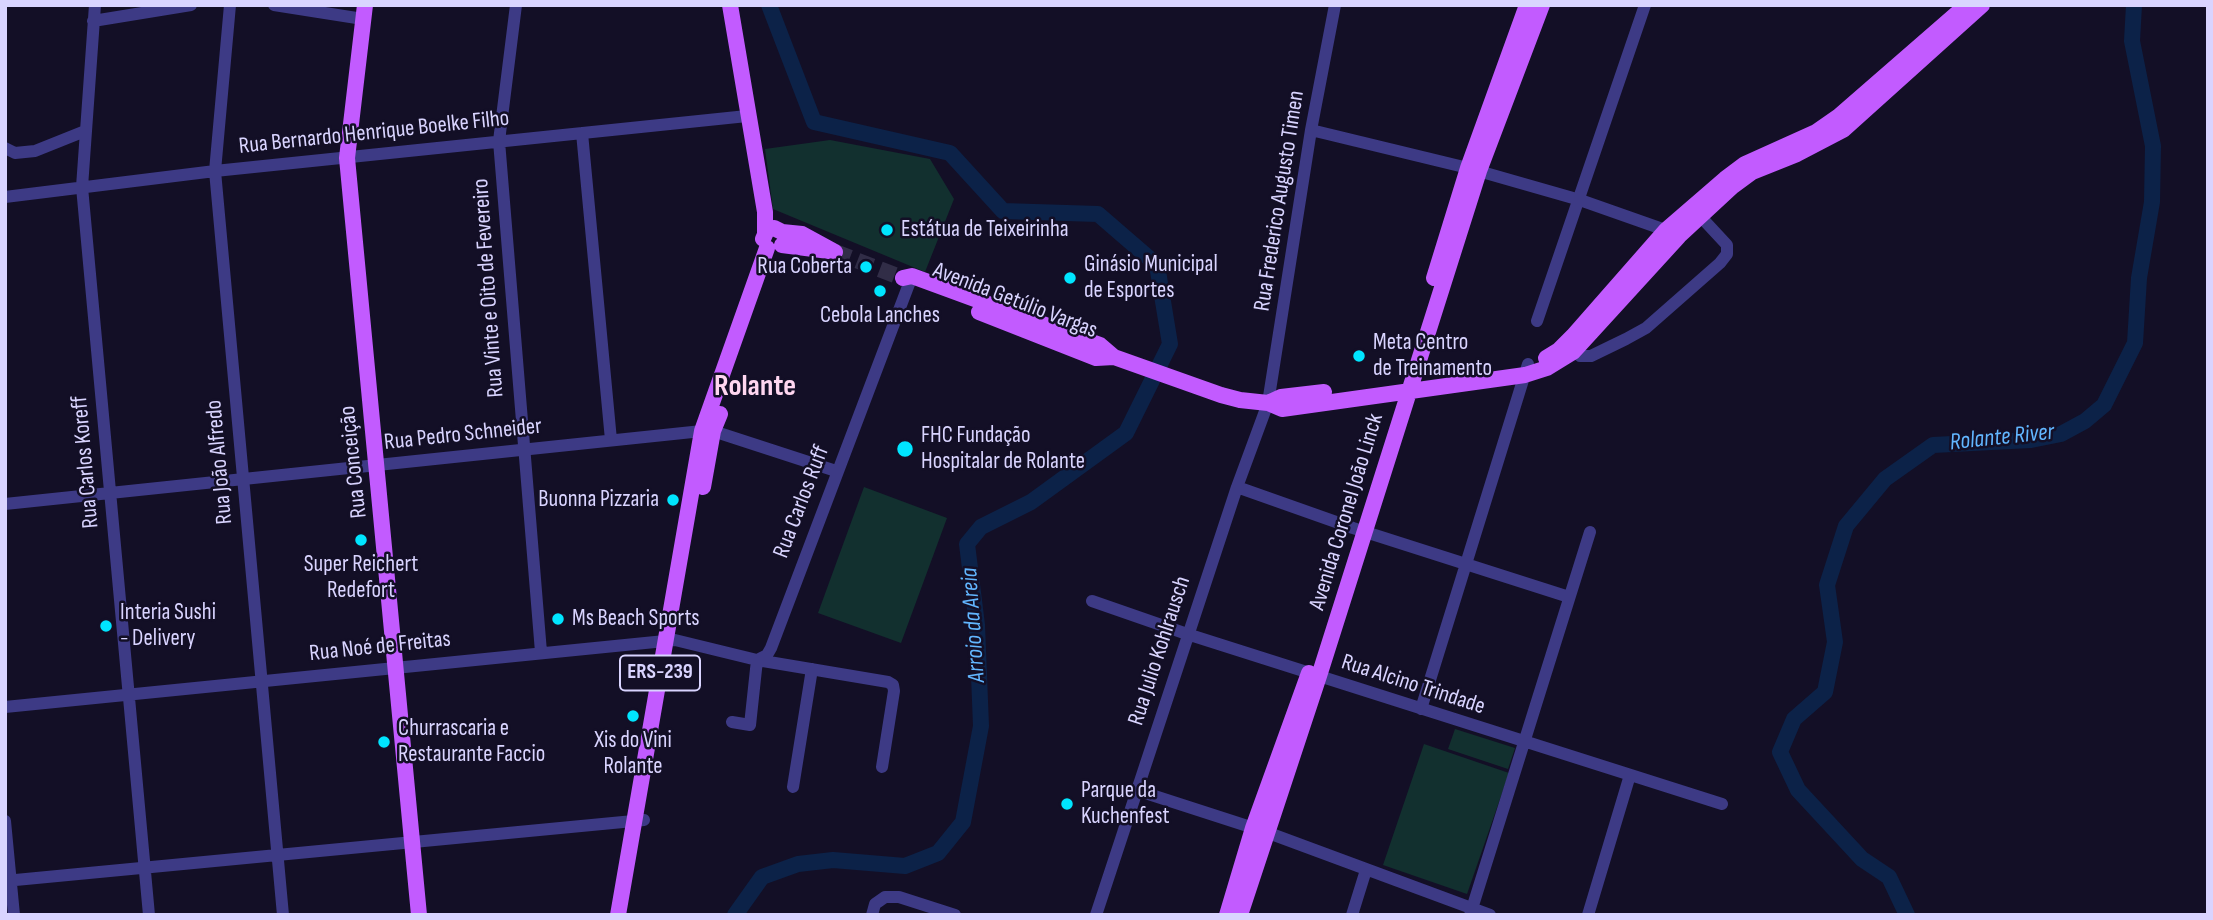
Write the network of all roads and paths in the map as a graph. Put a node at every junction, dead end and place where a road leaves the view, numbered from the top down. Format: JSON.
{"nodes":[{"id":1,"x":95,"y":5,"type":"edge"},
{"id":2,"x":191,"y":5,"type":"edge"},
{"id":3,"x":230,"y":5,"type":"edge"},
{"id":4,"x":274,"y":5,"type":"edge"},
{"id":5,"x":516,"y":5,"type":"edge"},
{"id":6,"x":730,"y":5,"type":"edge"},
{"id":7,"x":1335,"y":5,"type":"edge"},
{"id":8,"x":1527,"y":5,"type":"edge"},
{"id":9,"x":1542,"y":5,"type":"edge"},
{"id":10,"x":1645,"y":5,"type":"edge"},
{"id":11,"x":1966,"y":5,"type":"edge"},
{"id":12,"x":1982,"y":5,"type":"edge"},
{"id":13,"x":364,"y":12,"type":"edge"},
{"id":14,"x":93,"y":21,"type":"junction"},
{"id":15,"x":1928,"y":47,"type":"junction"},
{"id":16,"x":747,"y":117,"type":"junction"},
{"id":17,"x":1311,"y":130,"type":"junction"},
{"id":18,"x":85,"y":131,"type":"junction"},
{"id":19,"x":582,"y":133,"type":"junction"},
{"id":20,"x":499,"y":141,"type":"junction"},
{"id":21,"x":5,"y":148,"type":"edge"},
{"id":22,"x":347,"y":158,"type":"junction"},
{"id":23,"x":1474,"y":169,"type":"junction"},
{"id":24,"x":215,"y":171,"type":"junction"},
{"id":25,"x":82,"y":187,"type":"junction"},
{"id":26,"x":5,"y":197,"type":"edge"},
{"id":27,"x":1580,"y":200,"type":"junction"},
{"id":28,"x":1700,"y":218,"type":"junction"},
{"id":29,"x":1673,"y":233,"type":"junction"},
{"id":30,"x":775,"y":239,"type":"junction"},
{"id":31,"x":833,"y":252,"type":"tunnel mouth"},
{"id":32,"x":906,"y":278,"type":"joint"},
{"id":33,"x":1537,"y":321,"type":"dead end"},
{"id":34,"x":1570,"y":347,"type":"junction"},
{"id":35,"x":1526,"y":369,"type":"junction"},
{"id":36,"x":1406,"y":386,"type":"junction"},
{"id":37,"x":1269,"y":403,"type":"junction"},
{"id":38,"x":708,"y":431,"type":"junction"},
{"id":39,"x":611,"y":440,"type":"junction"},
{"id":40,"x":523,"y":450,"type":"junction"},
{"id":41,"x":377,"y":465,"type":"junction"},
{"id":42,"x":836,"y":471,"type":"junction"},
{"id":43,"x":242,"y":480,"type":"junction"},
{"id":44,"x":1237,"y":487,"type":"junction"},
{"id":45,"x":110,"y":494,"type":"junction"},
{"id":46,"x":5,"y":504,"type":"edge"},
{"id":47,"x":1358,"y":529,"type":"junction"},
{"id":48,"x":1590,"y":532,"type":"dead end"},
{"id":49,"x":1465,"y":563,"type":"junction"},
{"id":50,"x":1569,"y":597,"type":"junction"},
{"id":51,"x":1092,"y":601,"type":"dead end"},
{"id":52,"x":1187,"y":635,"type":"junction"},
{"id":53,"x":670,"y":640,"type":"junction"},
{"id":54,"x":541,"y":652,"type":"junction"},
{"id":55,"x":757,"y":660,"type":"junction"},
{"id":56,"x":397,"y":666,"type":"junction"},
{"id":57,"x":812,"y":669,"type":"junction"},
{"id":58,"x":1314,"y":675,"type":"junction"},
{"id":59,"x":261,"y":681,"type":"junction"},
{"id":60,"x":128,"y":696,"type":"junction"},
{"id":61,"x":5,"y":707,"type":"edge"},
{"id":62,"x":1420,"y":709,"type":"junction"},
{"id":63,"x":732,"y":722,"type":"dead end"},
{"id":64,"x":1523,"y":742,"type":"junction"},
{"id":65,"x":882,"y":767,"type":"dead end"},
{"id":66,"x":1630,"y":775,"type":"junction"},
{"id":67,"x":793,"y":787,"type":"dead end"},
{"id":68,"x":1136,"y":790,"type":"junction"},
{"id":69,"x":1722,"y":804,"type":"dead end"},
{"id":70,"x":5,"y":821,"type":"edge"},
{"id":71,"x":639,"y":821,"type":"junction"},
{"id":72,"x":1259,"y":830,"type":"junction"},
{"id":73,"x":412,"y":842,"type":"junction"},
{"id":74,"x":277,"y":854,"type":"junction"},
{"id":75,"x":145,"y":867,"type":"junction"},
{"id":76,"x":1366,"y":870,"type":"junction"},
{"id":77,"x":8,"y":881,"type":"edge"},
{"id":78,"x":873,"y":910,"type":"edge"},
{"id":79,"x":1471,"y":912,"type":"edge"},
{"id":80,"x":14,"y":915,"type":"edge"},
{"id":81,"x":149,"y":915,"type":"edge"},
{"id":82,"x":283,"y":915,"type":"edge"},
{"id":83,"x":419,"y":915,"type":"edge"},
{"id":84,"x":618,"y":915,"type":"edge"},
{"id":85,"x":628,"y":915,"type":"edge"},
{"id":86,"x":955,"y":915,"type":"edge"},
{"id":87,"x":1096,"y":915,"type":"edge"},
{"id":88,"x":1227,"y":915,"type":"edge"},
{"id":89,"x":1240,"y":915,"type":"edge"},
{"id":90,"x":1352,"y":915,"type":"edge"},
{"id":91,"x":1490,"y":915,"type":"edge"},
{"id":92,"x":1588,"y":915,"type":"edge"}],
"edges":[{"from":1,"to":14,"type":"street","name":"Rua Carlos Koreff"},
{"from":2,"to":14,"type":"street"},
{"from":3,"to":24,"type":"street","name":"Rua João Alfredo"},
{"from":4,"to":13,"type":"street"},
{"from":5,"to":20,"type":"street","name":"Rua Vinte e Oito de Fevereiro"},
{"from":6,"to":16,"type":"main road"},
{"from":7,"to":17,"type":"street","name":"Rua Frederico Augusto Timen"},
{"from":8,"to":23,"type":"main road","name":"Avenida Coronel João Linck"},
{"from":9,"to":23,"type":"main road","name":"Avenida Coronel João Linck"},
{"from":10,"to":27,"type":"street"},
{"from":11,"to":15,"type":"main road"},
{"from":12,"to":15,"type":"main road"},
{"from":13,"to":22,"type":"main road","name":"Rua Conceição"},
{"from":14,"to":18,"type":"street","name":"Rua Carlos Koreff"},
{"from":15,"to":28,"type":"main road"},
{"from":15,"to":29,"type":"main road"},
{"from":16,"to":19,"type":"street","name":"Rua Bernardo Henrique Boelke Filho"},
{"from":16,"to":30,"type":"main road"},
{"from":17,"to":23,"type":"street"},
{"from":17,"to":37,"type":"street","name":"Rua Frederico Augusto Timen"},
{"from":18,"to":21,"type":"street"},
{"from":18,"to":25,"type":"street","name":"Rua Carlos Koreff"},
{"from":19,"to":20,"type":"street","name":"Rua Bernardo Henrique Boelke Filho"},
{"from":19,"to":39,"type":"street"},
{"from":20,"to":22,"type":"street","name":"Rua Bernardo Henrique Boelke Filho"},
{"from":20,"to":40,"type":"street","name":"Rua Vinte e Oito de Fevereiro"},
{"from":22,"to":24,"type":"street","name":"Rua Bernardo Henrique Boelke Filho"},
{"from":22,"to":41,"type":"main road","name":"Rua Conceição"},
{"from":23,"to":27,"type":"street"},
{"from":23,"to":36,"type":"main road","name":"Avenida Coronel João Linck"},
{"from":24,"to":25,"type":"street","name":"Rua Bernardo Henrique Boelke Filho"},
{"from":24,"to":43,"type":"street","name":"Rua João Alfredo"},
{"from":25,"to":26,"type":"street","name":"Rua Bernardo Henrique Boelke Filho"},
{"from":25,"to":45,"type":"street","name":"Rua Carlos Koreff"},
{"from":27,"to":29,"type":"street"},
{"from":27,"to":33,"type":"street"},
{"from":28,"to":29,"type":"main road"},
{"from":28,"to":34,"type":"street"},
{"from":29,"to":34,"type":"main road","name":"Avenida Getúlio Vargas"},
{"from":30,"to":31,"type":"main road"},
{"from":30,"to":38,"type":"main road","number":"ERS-239"},
{"from":32,"to":37,"type":"main road","name":"Avenida Getúlio Vargas"},
{"from":32,"to":42,"type":"street","name":"Rua Carlos Ruff"},
{"from":34,"to":35,"type":"main road","name":"Avenida Getúlio Vargas"},
{"from":35,"to":36,"type":"main road","name":"Avenida Getúlio Vargas"},
{"from":35,"to":49,"type":"street"},
{"from":36,"to":37,"type":"main road","name":"Avenida Getúlio Vargas"},
{"from":36,"to":47,"type":"main road","name":"Avenida Coronel João Linck"},
{"from":37,"to":44,"type":"street","name":"Rua Julio Kohlrausch"},
{"from":38,"to":39,"type":"street","name":"Rua Pedro Schneider"},
{"from":38,"to":42,"type":"street","name":"Rua Pedro Schneider"},
{"from":38,"to":53,"type":"main road","number":"ERS-239"},
{"from":39,"to":40,"type":"street","name":"Rua Pedro Schneider"},
{"from":40,"to":41,"type":"street","name":"Rua Pedro Schneider"},
{"from":40,"to":54,"type":"street","name":"Rua Vinte e Oito de Fevereiro"},
{"from":41,"to":43,"type":"street","name":"Rua Pedro Schneider"},
{"from":41,"to":56,"type":"main road","name":"Rua Conceição"},
{"from":42,"to":55,"type":"street","name":"Rua Carlos Ruff"},
{"from":43,"to":45,"type":"street","name":"Rua Pedro Schneider"},
{"from":43,"to":59,"type":"street","name":"Rua João Alfredo"},
{"from":44,"to":47,"type":"street"},
{"from":44,"to":52,"type":"street","name":"Rua Julio Kohlrausch"},
{"from":45,"to":46,"type":"street","name":"Rua Pedro Schneider"},
{"from":45,"to":60,"type":"street","name":"Rua Carlos Koreff"},
{"from":47,"to":49,"type":"street"},
{"from":47,"to":58,"type":"main road","name":"Avenida Coronel João Linck"},
{"from":48,"to":50,"type":"street"},
{"from":49,"to":50,"type":"street"},
{"from":49,"to":62,"type":"street"},
{"from":50,"to":64,"type":"street"},
{"from":51,"to":52,"type":"street","name":"Rua Alcino Trindade"},
{"from":52,"to":58,"type":"street","name":"Rua Alcino Trindade"},
{"from":52,"to":68,"type":"street","name":"Rua Julio Kohlrausch"},
{"from":53,"to":54,"type":"street","name":"Rua Noé de Freitas"},
{"from":53,"to":55,"type":"street","name":"Rua Noé de Freitas"},
{"from":53,"to":71,"type":"main road","number":"ERS-239"},
{"from":54,"to":56,"type":"street","name":"Rua Noé de Freitas"},
{"from":55,"to":57,"type":"street","name":"Rua Noé de Freitas"},
{"from":55,"to":63,"type":"street","name":"Rua Carlos Ruff"},
{"from":56,"to":59,"type":"street","name":"Rua Noé de Freitas"},
{"from":56,"to":73,"type":"main road","name":"Rua Conceição"},
{"from":57,"to":65,"type":"street","name":"Rua Noé de Freitas"},
{"from":57,"to":67,"type":"street"},
{"from":58,"to":62,"type":"street","name":"Rua Alcino Trindade"},
{"from":58,"to":72,"type":"main road","name":"Avenida Coronel João Linck"},
{"from":59,"to":60,"type":"street","name":"Rua Noé de Freitas"},
{"from":59,"to":74,"type":"street","name":"Rua João Alfredo"},
{"from":60,"to":61,"type":"street","name":"Rua Noé de Freitas"},
{"from":60,"to":75,"type":"street","name":"Rua Carlos Koreff"},
{"from":62,"to":64,"type":"street","name":"Rua Alcino Trindade"},
{"from":64,"to":66,"type":"street","name":"Rua Alcino Trindade"},
{"from":64,"to":79,"type":"street"},
{"from":66,"to":69,"type":"street","name":"Rua Alcino Trindade"},
{"from":66,"to":92,"type":"street"},
{"from":68,"to":72,"type":"street"},
{"from":68,"to":87,"type":"street","name":"Rua Julio Kohlrausch"},
{"from":70,"to":77,"type":"street"},
{"from":71,"to":73,"type":"street"},
{"from":71,"to":84,"type":"main road","number":"ERS-239"},
{"from":71,"to":85,"type":"main road","number":"ERS-239"},
{"from":72,"to":76,"type":"street"},
{"from":72,"to":88,"type":"main road","name":"Avenida Coronel João Linck"},
{"from":72,"to":89,"type":"main road","name":"Avenida Coronel João Linck"},
{"from":73,"to":74,"type":"street"},
{"from":73,"to":83,"type":"main road","name":"Rua Conceição"},
{"from":74,"to":75,"type":"street"},
{"from":74,"to":82,"type":"street","name":"Rua João Alfredo"},
{"from":75,"to":77,"type":"street"},
{"from":75,"to":81,"type":"street","name":"Rua Carlos Koreff"},
{"from":76,"to":79,"type":"street"},
{"from":76,"to":90,"type":"street"},
{"from":77,"to":80,"type":"street"},
{"from":78,"to":86,"type":"street"},
{"from":79,"to":91,"type":"street"}]}
